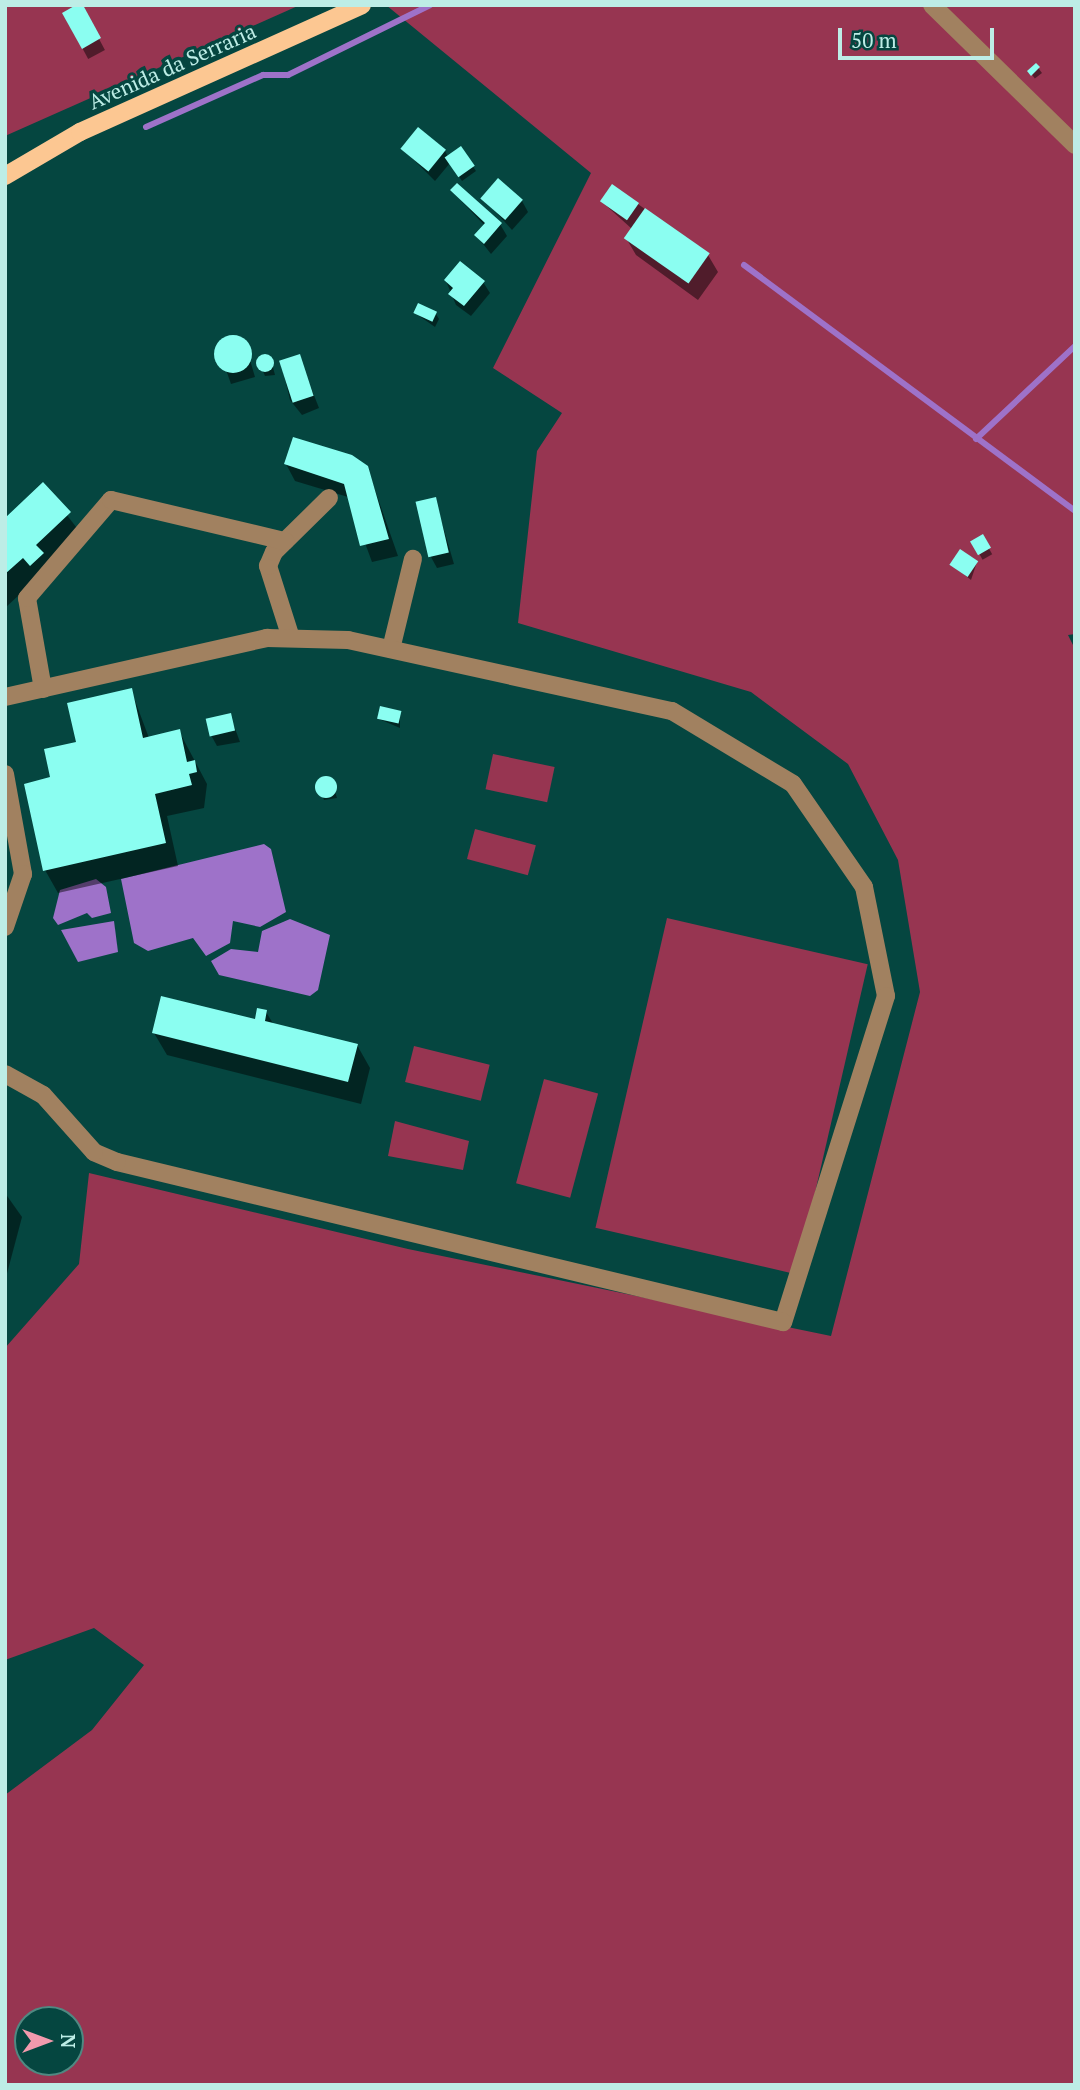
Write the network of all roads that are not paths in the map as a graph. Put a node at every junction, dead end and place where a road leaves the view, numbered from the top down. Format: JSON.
{"nodes":[{"id":1,"x":362,"y":5,"type":"edge"},
{"id":2,"x":932,"y":5,"type":"edge"},
{"id":3,"x":1075,"y":145,"type":"edge"},
{"id":4,"x":5,"y":176,"type":"edge"},
{"id":5,"x":329,"y":498,"type":"dead end"},
{"id":6,"x":285,"y":541,"type":"junction"},
{"id":7,"x":413,"y":559,"type":"dead end"},
{"id":8,"x":291,"y":638,"type":"junction"},
{"id":9,"x":391,"y":649,"type":"junction"},
{"id":10,"x":43,"y":689,"type":"junction"},
{"id":11,"x":5,"y":697,"type":"edge"},
{"id":12,"x":5,"y":775,"type":"edge"},
{"id":13,"x":10,"y":826,"type":"edge"},
{"id":14,"x":5,"y":927,"type":"edge"},
{"id":15,"x":5,"y":1074,"type":"edge"}],
"edges":[{"from":1,"to":4,"type":"main road","name":"Avenida da Serraria"},
{"from":2,"to":3,"type":"street"},
{"from":5,"to":6,"type":"street"},
{"from":6,"to":8,"type":"street"},
{"from":6,"to":10,"type":"street"},
{"from":7,"to":9,"type":"street"},
{"from":8,"to":9,"type":"street"},
{"from":8,"to":10,"type":"street"},
{"from":9,"to":15,"type":"street"},
{"from":10,"to":11,"type":"street"},
{"from":12,"to":13,"type":"street"},
{"from":13,"to":14,"type":"street"}]}
